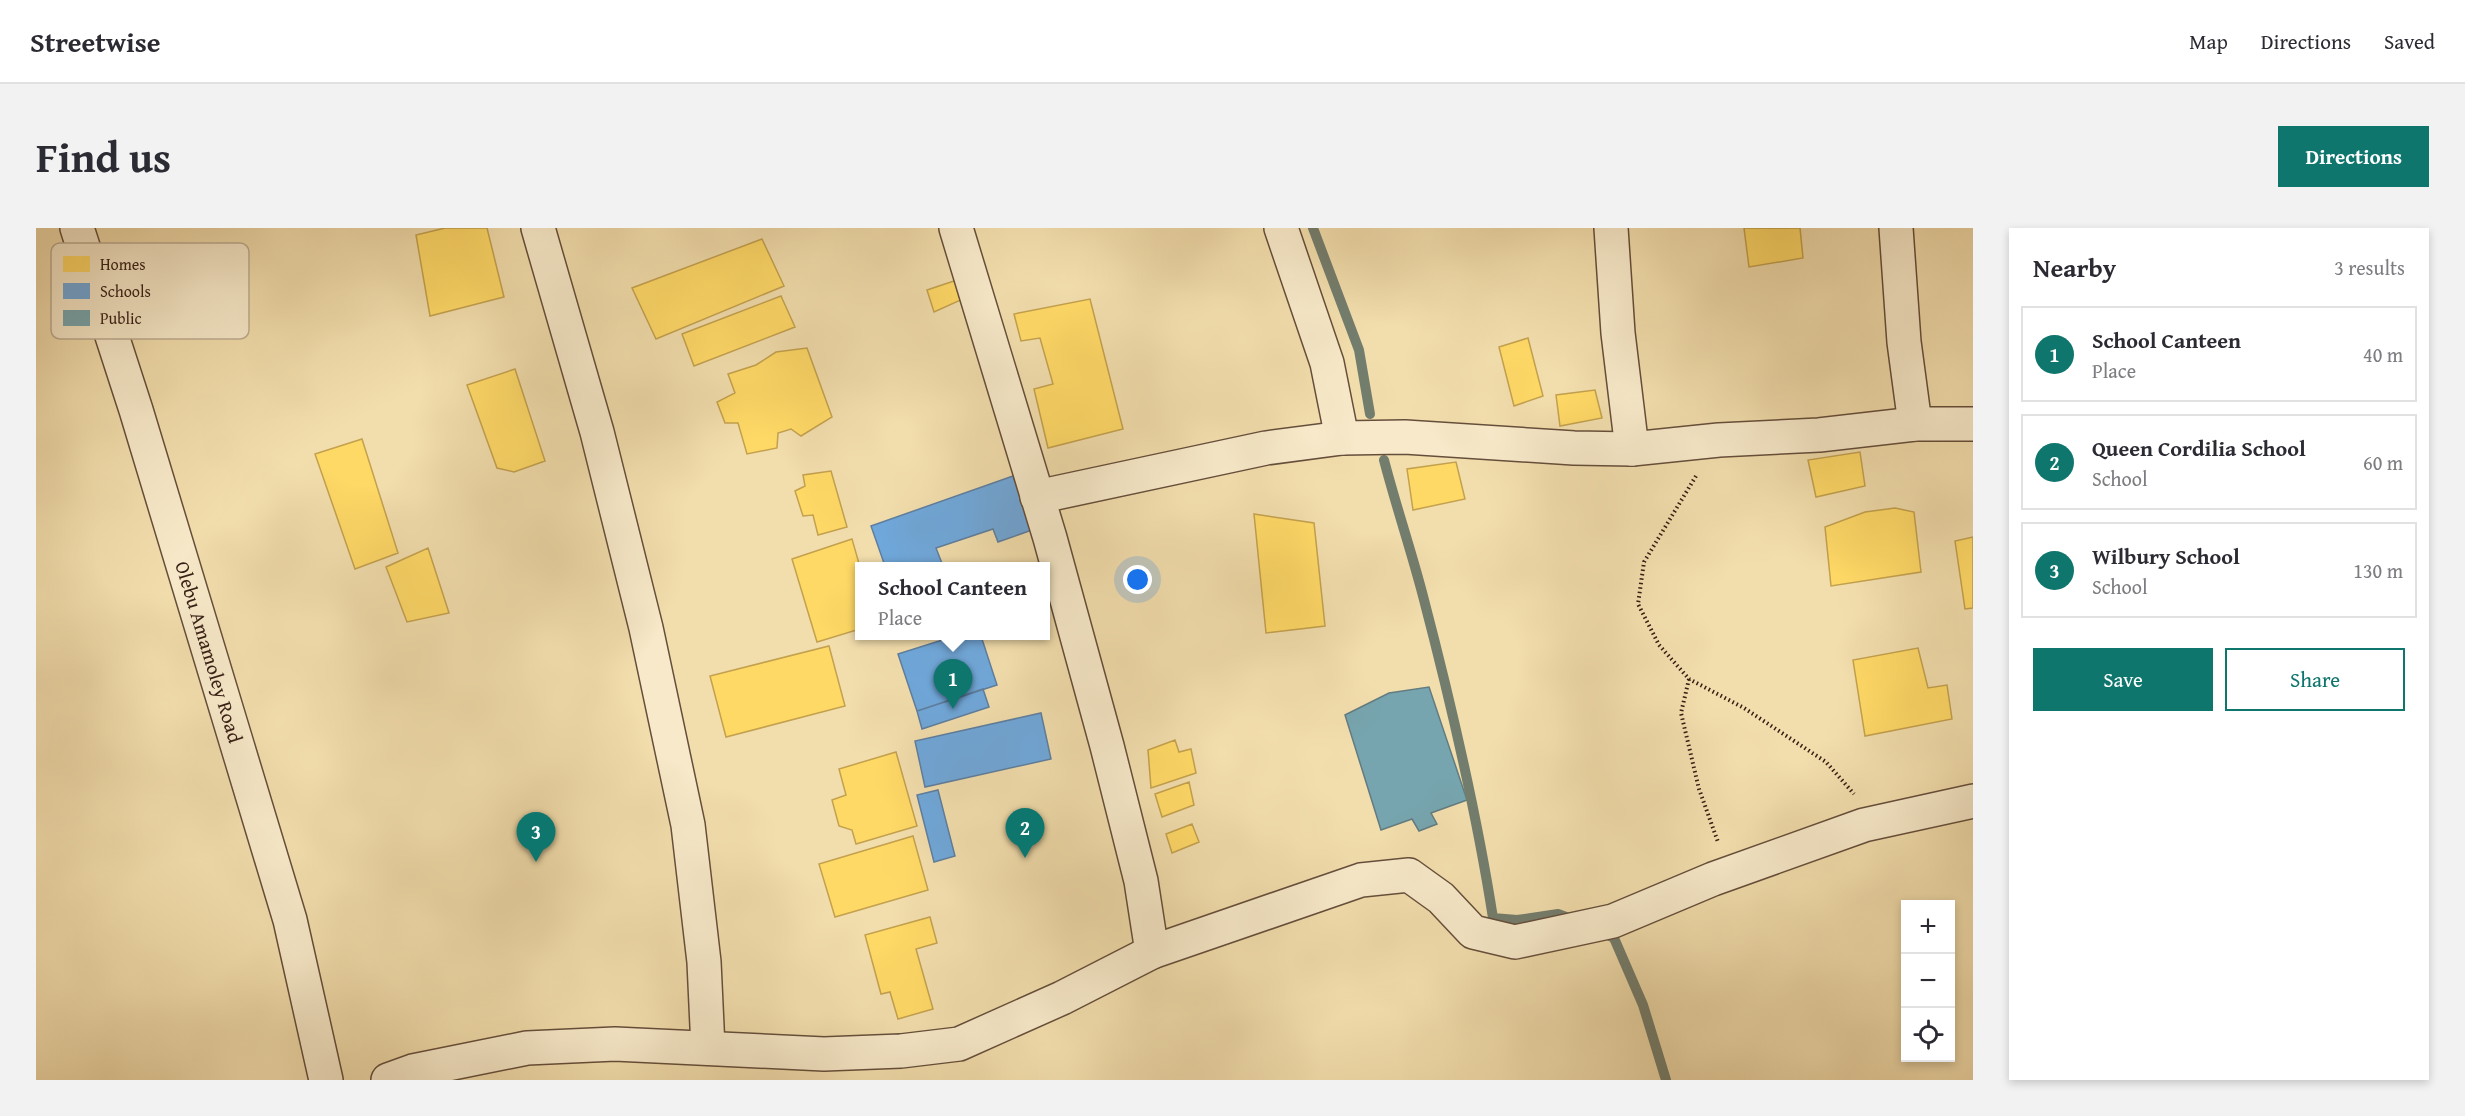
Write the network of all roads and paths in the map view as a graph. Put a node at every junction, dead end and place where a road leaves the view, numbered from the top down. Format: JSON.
{"nodes":[{"id":1,"x":77,"y":228,"type":"edge"},
{"id":2,"x":538,"y":228,"type":"edge"},
{"id":3,"x":956,"y":228,"type":"edge"},
{"id":4,"x":1281,"y":228,"type":"edge"},
{"id":5,"x":1611,"y":228,"type":"edge"},
{"id":6,"x":1896,"y":228,"type":"edge"},
{"id":7,"x":82,"y":243,"type":"edge"},
{"id":8,"x":113,"y":339,"type":"edge"},
{"id":9,"x":1915,"y":424,"type":"junction"},
{"id":10,"x":1973,"y":424,"type":"edge"},
{"id":11,"x":1342,"y":438,"type":"junction"},
{"id":12,"x":1719,"y":441,"type":"junction"},
{"id":13,"x":1632,"y":449,"type":"junction"},
{"id":14,"x":1037,"y":497,"type":"junction"},
{"id":15,"x":1689,"y":679,"type":"junction"},
{"id":16,"x":1973,"y":801,"type":"edge"},
{"id":17,"x":1878,"y":822,"type":"junction"},
{"id":18,"x":1732,"y":873,"type":"junction"},
{"id":19,"x":1152,"y":952,"type":"junction"},
{"id":20,"x":708,"y":1048,"type":"junction"},
{"id":21,"x":326,"y":1080,"type":"edge"},
{"id":22,"x":388,"y":1080,"type":"edge"}],
"edges":[{"from":1,"to":7,"type":"street","name":"Olebu Amamoley Road"},
{"from":2,"to":20,"type":"street"},
{"from":3,"to":14,"type":"street"},
{"from":4,"to":11,"type":"street"},
{"from":5,"to":13,"type":"street"},
{"from":6,"to":9,"type":"street"},
{"from":8,"to":21,"type":"street","name":"Olebu Amamoley Road"},
{"from":9,"to":10,"type":"street"},
{"from":9,"to":12,"type":"street"},
{"from":11,"to":13,"type":"street"},
{"from":11,"to":14,"type":"street"},
{"from":12,"to":13,"type":"street"},
{"from":12,"to":15,"type":"path"},
{"from":14,"to":19,"type":"street"},
{"from":15,"to":17,"type":"path"},
{"from":15,"to":18,"type":"path"},
{"from":16,"to":17,"type":"street"},
{"from":17,"to":18,"type":"street"},
{"from":18,"to":19,"type":"street"},
{"from":19,"to":20,"type":"street"},
{"from":20,"to":22,"type":"street"}]}
